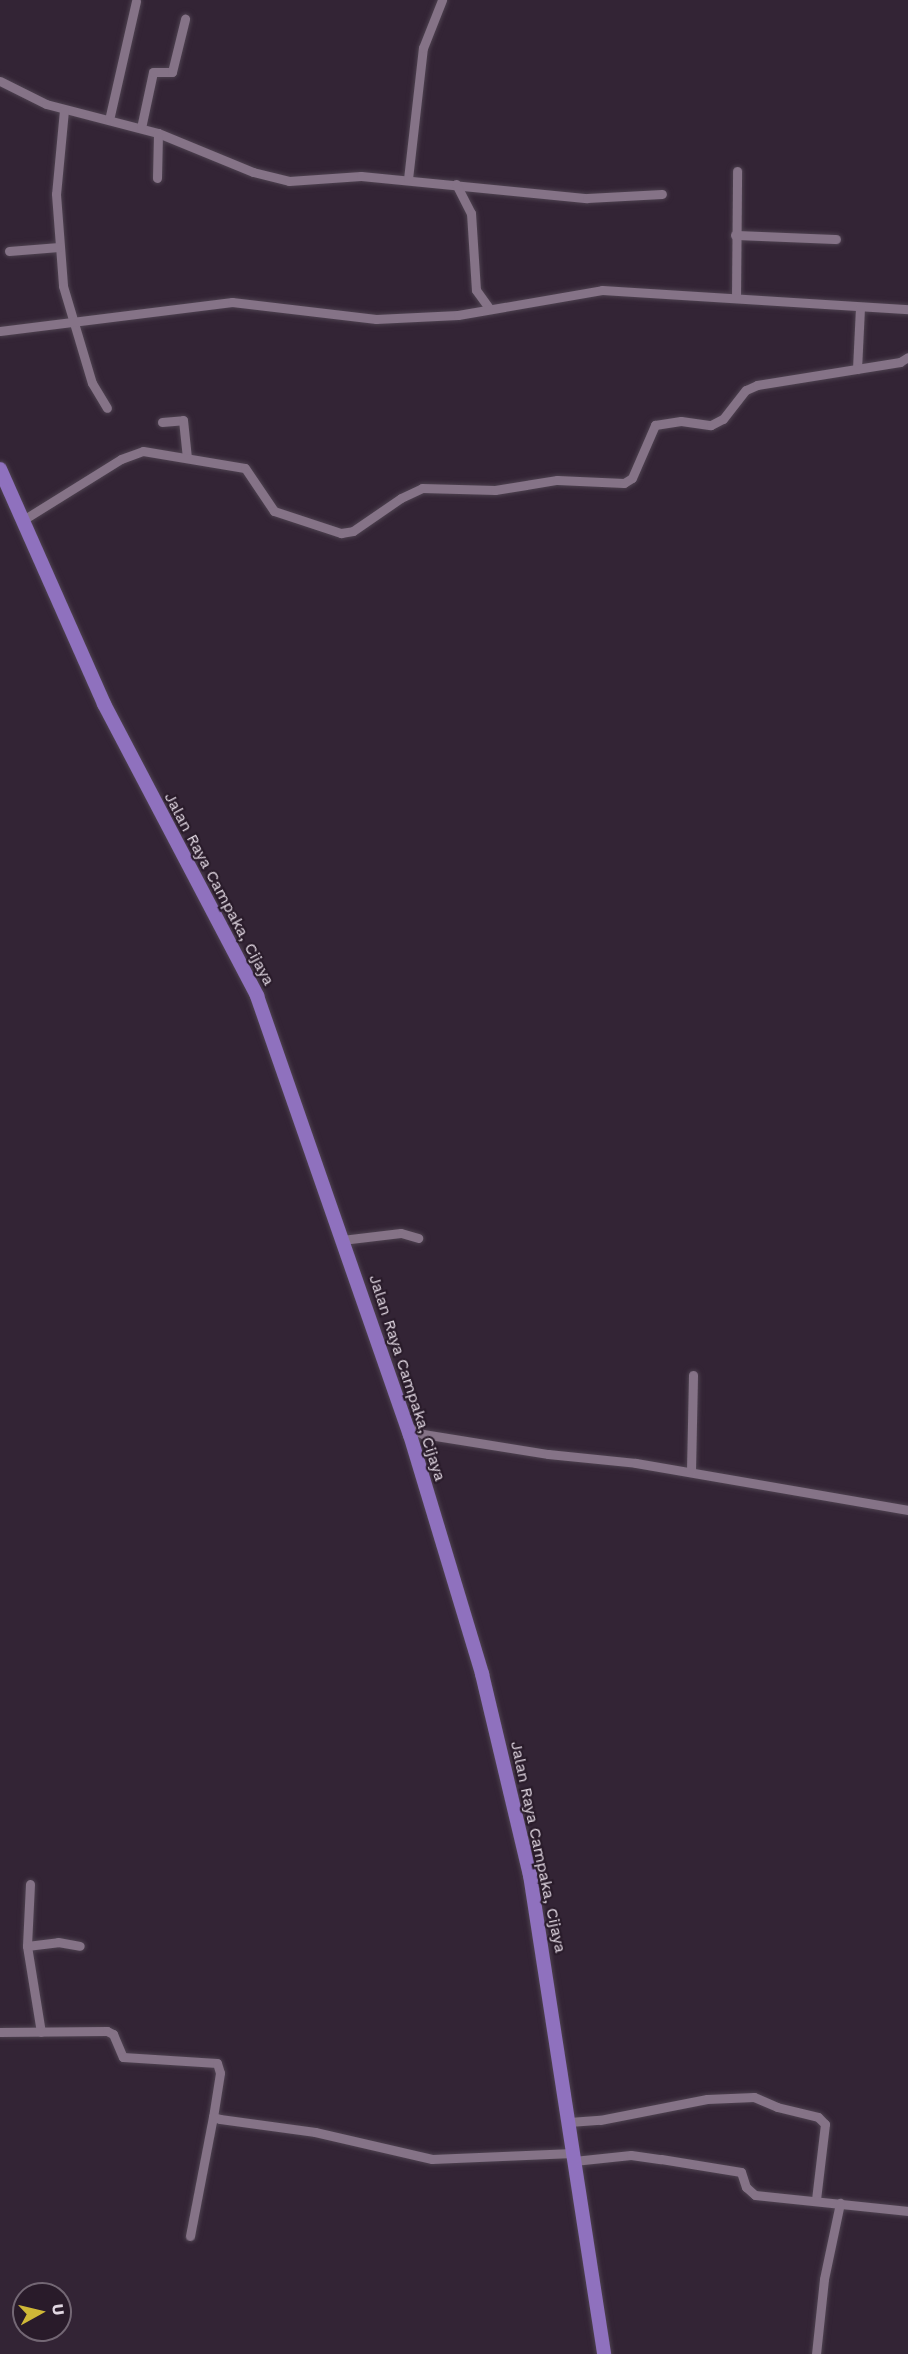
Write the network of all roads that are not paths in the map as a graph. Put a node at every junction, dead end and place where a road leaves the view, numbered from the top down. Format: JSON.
{"nodes":[{"id":1,"x":442,"y":0,"type":"edge"},
{"id":2,"x":136,"y":1,"type":"edge"},
{"id":3,"x":185,"y":19,"type":"dead end"},
{"id":4,"x":0,"y":81,"type":"edge"},
{"id":5,"x":64,"y":110,"type":"junction"},
{"id":6,"x":109,"y":120,"type":"junction"},
{"id":7,"x":141,"y":128,"type":"junction"},
{"id":8,"x":158,"y":133,"type":"junction"},
{"id":9,"x":737,"y":171,"type":"dead end"},
{"id":10,"x":157,"y":178,"type":"dead end"},
{"id":11,"x":408,"y":179,"type":"junction"},
{"id":12,"x":456,"y":184,"type":"junction"},
{"id":13,"x":662,"y":194,"type":"dead end"},
{"id":14,"x":735,"y":235,"type":"junction"},
{"id":15,"x":836,"y":239,"type":"dead end"},
{"id":16,"x":59,"y":247,"type":"junction"},
{"id":17,"x":9,"y":251,"type":"dead end"},
{"id":18,"x":736,"y":298,"type":"junction"},
{"id":19,"x":860,"y":307,"type":"junction"},
{"id":20,"x":489,"y":308,"type":"junction"},
{"id":21,"x":908,"y":309,"type":"edge"},
{"id":22,"x":71,"y":322,"type":"junction"},
{"id":23,"x":0,"y":331,"type":"edge"},
{"id":24,"x":908,"y":357,"type":"edge"},
{"id":25,"x":857,"y":369,"type":"junction"},
{"id":26,"x":107,"y":408,"type":"dead end"},
{"id":27,"x":162,"y":422,"type":"dead end"},
{"id":28,"x":186,"y":458,"type":"junction"},
{"id":29,"x":0,"y":469,"type":"edge"},
{"id":30,"x":23,"y":520,"type":"junction"},
{"id":31,"x":418,"y":1238,"type":"dead end"},
{"id":32,"x":342,"y":1240,"type":"junction"},
{"id":33,"x":693,"y":1375,"type":"dead end"},
{"id":34,"x":407,"y":1426,"type":"junction"},
{"id":35,"x":692,"y":1472,"type":"junction"},
{"id":36,"x":908,"y":1510,"type":"edge"},
{"id":37,"x":30,"y":1884,"type":"dead end"},
{"id":38,"x":27,"y":1946,"type":"junction"},
{"id":39,"x":80,"y":1946,"type":"dead end"},
{"id":40,"x":0,"y":2032,"type":"edge"},
{"id":41,"x":41,"y":2032,"type":"junction"},
{"id":42,"x":213,"y":2117,"type":"junction"},
{"id":43,"x":569,"y":2122,"type":"junction"},
{"id":44,"x":574,"y":2157,"type":"junction"},
{"id":45,"x":816,"y":2199,"type":"junction"},
{"id":46,"x":840,"y":2203,"type":"junction"},
{"id":47,"x":908,"y":2211,"type":"edge"},
{"id":48,"x":190,"y":2236,"type":"dead end"},
{"id":49,"x":604,"y":2354,"type":"edge"},
{"id":50,"x":816,"y":2354,"type":"edge"}],
"edges":[{"from":1,"to":11,"type":"street"},
{"from":2,"to":6,"type":"street"},
{"from":3,"to":7,"type":"street"},
{"from":4,"to":5,"type":"street"},
{"from":5,"to":6,"type":"street"},
{"from":5,"to":16,"type":"street"},
{"from":6,"to":7,"type":"street"},
{"from":7,"to":8,"type":"street"},
{"from":8,"to":10,"type":"street"},
{"from":8,"to":11,"type":"street"},
{"from":9,"to":14,"type":"street"},
{"from":11,"to":12,"type":"street"},
{"from":12,"to":13,"type":"street"},
{"from":12,"to":20,"type":"street"},
{"from":14,"to":15,"type":"street"},
{"from":14,"to":18,"type":"street"},
{"from":16,"to":17,"type":"street"},
{"from":16,"to":22,"type":"street"},
{"from":18,"to":19,"type":"street"},
{"from":18,"to":20,"type":"street"},
{"from":19,"to":21,"type":"street"},
{"from":19,"to":25,"type":"street"},
{"from":20,"to":22,"type":"street"},
{"from":22,"to":23,"type":"street"},
{"from":22,"to":26,"type":"street"},
{"from":24,"to":25,"type":"street"},
{"from":25,"to":28,"type":"street"},
{"from":27,"to":28,"type":"street"},
{"from":28,"to":30,"type":"street"},
{"from":29,"to":30,"type":"main road","name":"Jalan Raya Campaka, Cijaya"},
{"from":30,"to":32,"type":"main road","name":"Jalan Raya Campaka, Cijaya"},
{"from":31,"to":32,"type":"street"},
{"from":32,"to":34,"type":"main road","name":"Jalan Raya Campaka, Cijaya"},
{"from":33,"to":35,"type":"street"},
{"from":34,"to":35,"type":"street"},
{"from":34,"to":43,"type":"main road","name":"Jalan Raya Campaka, Cijaya"},
{"from":35,"to":36,"type":"street"},
{"from":37,"to":38,"type":"street"},
{"from":38,"to":39,"type":"street"},
{"from":38,"to":41,"type":"street"},
{"from":40,"to":41,"type":"street"},
{"from":41,"to":42,"type":"street"},
{"from":42,"to":44,"type":"street"},
{"from":42,"to":48,"type":"street"},
{"from":43,"to":44,"type":"main road","name":"Jalan Raya Campaka, Cijaya"},
{"from":43,"to":45,"type":"street"},
{"from":44,"to":45,"type":"street"},
{"from":44,"to":49,"type":"main road","name":"Jalan Raya Campaka, Cijaya"},
{"from":45,"to":46,"type":"street"},
{"from":46,"to":47,"type":"street"},
{"from":46,"to":50,"type":"street"}]}
